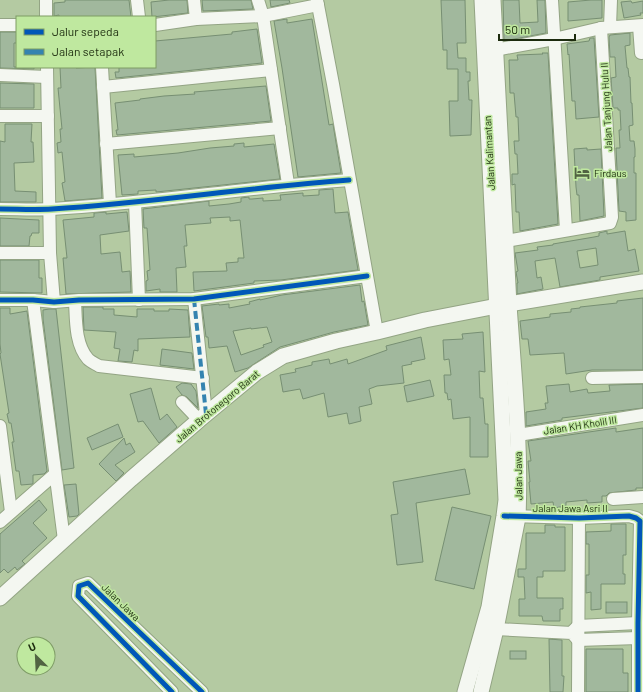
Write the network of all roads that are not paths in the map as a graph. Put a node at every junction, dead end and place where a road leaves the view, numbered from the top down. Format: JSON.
{"nodes":[{"id":1,"x":46,"y":0,"type":"edge"},
{"id":2,"x":137,"y":0,"type":"edge"},
{"id":3,"x":194,"y":0,"type":"edge"},
{"id":4,"x":258,"y":0,"type":"edge"},
{"id":5,"x":482,"y":0,"type":"edge"},
{"id":6,"x":493,"y":0,"type":"edge"},
{"id":7,"x":552,"y":0,"type":"edge"},
{"id":8,"x":611,"y":0,"type":"edge"},
{"id":9,"x":318,"y":2,"type":"edge"},
{"id":10,"x":46,"y":16,"type":"edge"},
{"id":11,"x":139,"y":16,"type":"edge"},
{"id":12,"x":263,"y":16,"type":"junction"},
{"id":13,"x":196,"y":19,"type":"junction"},
{"id":14,"x":0,"y":25,"type":"edge"},
{"id":15,"x":16,"y":25,"type":"edge"},
{"id":16,"x":156,"y":25,"type":"edge"},
{"id":17,"x":641,"y":25,"type":"edge"},
{"id":18,"x":606,"y":28,"type":"junction"},
{"id":19,"x":554,"y":39,"type":"junction"},
{"id":20,"x":495,"y":50,"type":"junction"},
{"id":21,"x":640,"y":52,"type":"dead end"},
{"id":22,"x":102,"y":68,"type":"edge"},
{"id":23,"x":271,"y":70,"type":"junction"},
{"id":24,"x":47,"y":72,"type":"edge"},
{"id":25,"x":0,"y":75,"type":"edge"},
{"id":26,"x":103,"y":87,"type":"junction"},
{"id":27,"x":0,"y":116,"type":"edge"},
{"id":28,"x":48,"y":116,"type":"junction"},
{"id":29,"x":494,"y":127,"type":"junction"},
{"id":30,"x":280,"y":128,"type":"junction"},
{"id":31,"x":106,"y":144,"type":"junction"},
{"id":32,"x":349,"y":180,"type":"junction"},
{"id":33,"x":288,"y":184,"type":"junction"},
{"id":34,"x":134,"y":202,"type":"junction"},
{"id":35,"x":110,"y":204,"type":"junction"},
{"id":36,"x":0,"y":208,"type":"edge"},
{"id":37,"x":50,"y":209,"type":"junction"},
{"id":38,"x":566,"y":230,"type":"junction"},
{"id":39,"x":506,"y":241,"type":"junction"},
{"id":40,"x":0,"y":253,"type":"edge"},
{"id":41,"x":50,"y":253,"type":"junction"},
{"id":42,"x":367,"y":276,"type":"junction"},
{"id":43,"x":643,"y":282,"type":"edge"},
{"id":44,"x":194,"y":299,"type":"junction"},
{"id":45,"x":0,"y":300,"type":"edge"},
{"id":46,"x":33,"y":300,"type":"junction"},
{"id":47,"x":139,"y":300,"type":"junction"},
{"id":48,"x":75,"y":301,"type":"junction"},
{"id":49,"x":54,"y":302,"type":"junction"},
{"id":50,"x":503,"y":305,"type":"junction"},
{"id":51,"x":377,"y":332,"type":"junction"},
{"id":52,"x":643,"y":377,"type":"edge"},
{"id":53,"x":203,"y":378,"type":"junction"},
{"id":54,"x":592,"y":378,"type":"dead end"},
{"id":55,"x":182,"y":402,"type":"dead end"},
{"id":56,"x":643,"y":415,"type":"edge"},
{"id":57,"x":203,"y":417,"type":"junction"},
{"id":58,"x":0,"y":426,"type":"edge"},
{"id":59,"x":518,"y":435,"type":"junction"},
{"id":60,"x":1,"y":446,"type":"edge"},
{"id":61,"x":55,"y":474,"type":"junction"},
{"id":62,"x":4,"y":491,"type":"edge"},
{"id":63,"x":643,"y":497,"type":"edge"},
{"id":64,"x":613,"y":499,"type":"dead end"},
{"id":65,"x":11,"y":512,"type":"junction"},
{"id":66,"x":511,"y":516,"type":"junction"},
{"id":67,"x":580,"y":518,"type":"junction"},
{"id":68,"x":0,"y":522,"type":"edge"},
{"id":69,"x":64,"y":540,"type":"junction"},
{"id":70,"x":0,"y":598,"type":"edge"},
{"id":71,"x":638,"y":623,"type":"junction"},
{"id":72,"x":496,"y":629,"type":"junction"},
{"id":73,"x":576,"y":633,"type":"junction"},
{"id":74,"x":638,"y":638,"type":"junction"},
{"id":75,"x":172,"y":692,"type":"edge"},
{"id":76,"x":201,"y":692,"type":"edge"},
{"id":77,"x":465,"y":692,"type":"edge"},
{"id":78,"x":482,"y":692,"type":"edge"},
{"id":79,"x":578,"y":692,"type":"edge"},
{"id":80,"x":638,"y":692,"type":"edge"}],
"edges":[{"from":1,"to":10,"type":"street"},
{"from":2,"to":11,"type":"street"},
{"from":3,"to":13,"type":"street"},
{"from":4,"to":12,"type":"street"},
{"from":5,"to":29,"type":"main road","name":"Jalan Kalimantan"},
{"from":6,"to":20,"type":"main road","name":"Jalan Kalimantan"},
{"from":7,"to":19,"type":"street"},
{"from":8,"to":18,"type":"street"},
{"from":9,"to":12,"type":"street"},
{"from":9,"to":32,"type":"street"},
{"from":12,"to":13,"type":"street"},
{"from":12,"to":23,"type":"street"},
{"from":13,"to":16,"type":"street"},
{"from":14,"to":15,"type":"street"},
{"from":17,"to":18,"type":"street"},
{"from":17,"to":21,"type":"street"},
{"from":18,"to":19,"type":"street"},
{"from":18,"to":38,"type":"street","name":"Jalan Tanjung Hulu II"},
{"from":19,"to":20,"type":"street"},
{"from":19,"to":38,"type":"street"},
{"from":20,"to":29,"type":"main road","name":"Jalan Kalimantan"},
{"from":22,"to":26,"type":"street"},
{"from":23,"to":26,"type":"street"},
{"from":23,"to":30,"type":"street"},
{"from":24,"to":25,"type":"street"},
{"from":24,"to":28,"type":"street"},
{"from":26,"to":31,"type":"street"},
{"from":27,"to":28,"type":"street"},
{"from":28,"to":37,"type":"street"},
{"from":29,"to":39,"type":"main road","name":"Jalan Kalimantan"},
{"from":29,"to":50,"type":"main road","name":"Jalan Kalimantan"},
{"from":30,"to":31,"type":"street"},
{"from":30,"to":33,"type":"street"},
{"from":31,"to":35,"type":"street"},
{"from":32,"to":33,"type":"street"},
{"from":32,"to":42,"type":"street"},
{"from":33,"to":34,"type":"street"},
{"from":34,"to":35,"type":"street"},
{"from":34,"to":47,"type":"street"},
{"from":35,"to":37,"type":"street"},
{"from":36,"to":37,"type":"street"},
{"from":37,"to":41,"type":"street"},
{"from":38,"to":39,"type":"street","name":"Jalan Tanjung Hulu II"},
{"from":39,"to":50,"type":"main road","name":"Jalan Kalimantan"},
{"from":40,"to":41,"type":"street"},
{"from":41,"to":49,"type":"street"},
{"from":42,"to":44,"type":"street"},
{"from":42,"to":51,"type":"street"},
{"from":43,"to":50,"type":"main road","name":"Jalan Brotonegoro Barat"},
{"from":44,"to":47,"type":"street"},
{"from":44,"to":53,"type":"street"},
{"from":45,"to":46,"type":"street"},
{"from":46,"to":49,"type":"street"},
{"from":46,"to":61,"type":"street"},
{"from":47,"to":48,"type":"street"},
{"from":48,"to":49,"type":"street"},
{"from":48,"to":53,"type":"street"},
{"from":50,"to":51,"type":"main road","name":"Jalan Brotonegoro Barat"},
{"from":50,"to":59,"type":"main road","name":"Jalan Jawa"},
{"from":50,"to":66,"type":"main road","name":"Jalan Jawa"},
{"from":51,"to":57,"type":"main road","name":"Jalan Brotonegoro Barat"},
{"from":52,"to":54,"type":"street"},
{"from":53,"to":57,"type":"street"},
{"from":55,"to":57,"type":"street"},
{"from":56,"to":59,"type":"street","name":"Jalan KH Kholil III"},
{"from":57,"to":69,"type":"main road","name":"Jalan Brotonegoro Barat"},
{"from":58,"to":60,"type":"street"},
{"from":59,"to":66,"type":"main road","name":"Jalan Jawa"},
{"from":60,"to":62,"type":"street"},
{"from":61,"to":65,"type":"street"},
{"from":61,"to":69,"type":"street"},
{"from":62,"to":65,"type":"street"},
{"from":63,"to":64,"type":"street"},
{"from":65,"to":68,"type":"street"},
{"from":66,"to":67,"type":"street","name":"Jalan Jawa Asri II"},
{"from":66,"to":72,"type":"main road","name":"Jalan Jawa"},
{"from":66,"to":77,"type":"main road","name":"Jalan Jawa"},
{"from":67,"to":71,"type":"street","name":"Jalan Jawa Asri II"},
{"from":67,"to":73,"type":"street"},
{"from":69,"to":70,"type":"main road","name":"Jalan Brotonegoro Barat"},
{"from":71,"to":73,"type":"street"},
{"from":71,"to":74,"type":"street"},
{"from":72,"to":73,"type":"street"},
{"from":72,"to":78,"type":"main road","name":"Jalan Jawa"},
{"from":73,"to":74,"type":"street"},
{"from":73,"to":79,"type":"street"},
{"from":74,"to":80,"type":"street"},
{"from":75,"to":76,"type":"street","name":"Jalan Jawa"}]}
